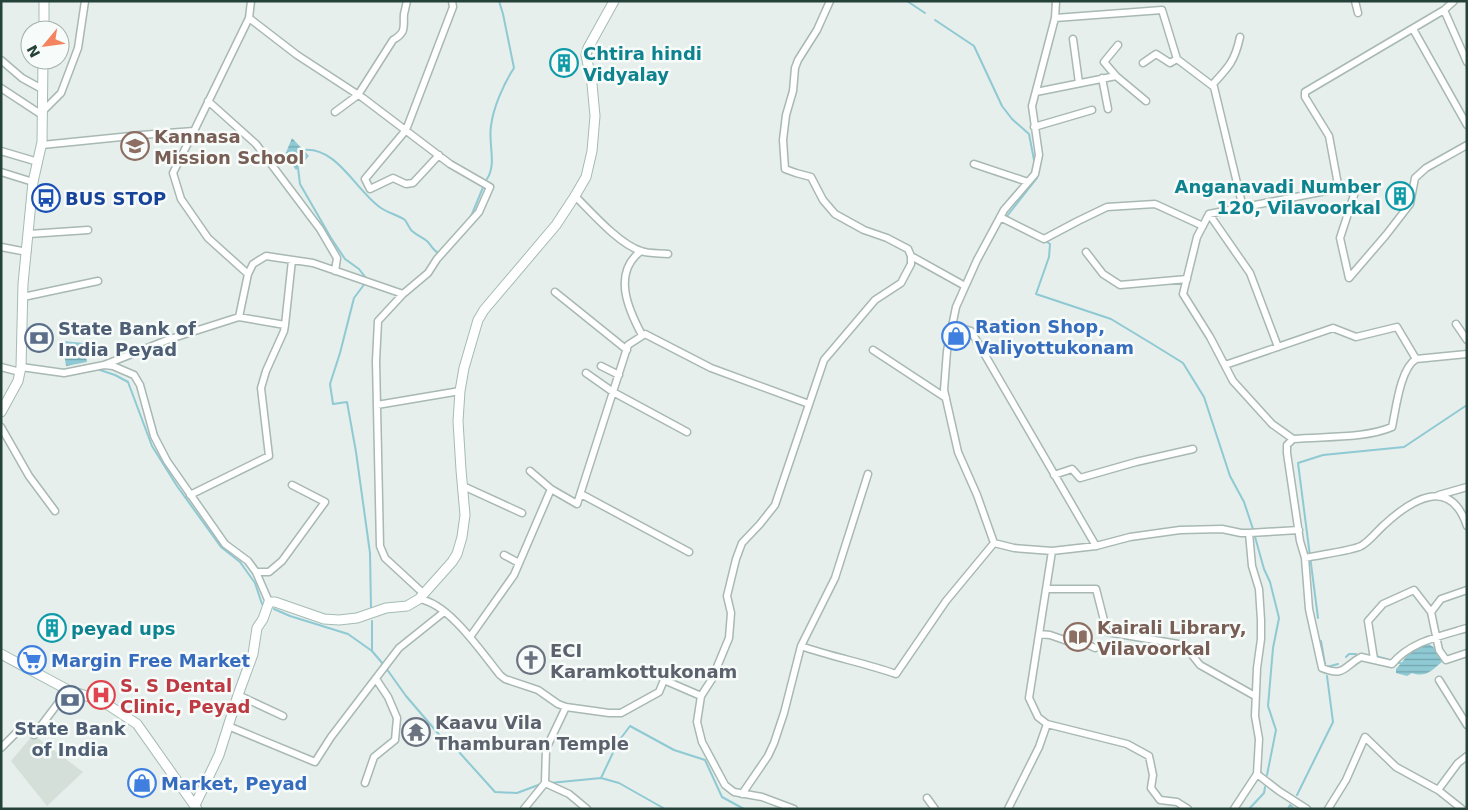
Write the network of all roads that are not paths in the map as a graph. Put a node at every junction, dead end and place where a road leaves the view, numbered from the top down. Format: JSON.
{"nodes":[{"id":1,"x":44,"y":1,"type":"edge"},
{"id":2,"x":85,"y":1,"type":"edge"},
{"id":3,"x":251,"y":1,"type":"edge"},
{"id":4,"x":407,"y":1,"type":"edge"},
{"id":5,"x":452,"y":1,"type":"edge"},
{"id":6,"x":614,"y":1,"type":"edge"},
{"id":7,"x":830,"y":1,"type":"edge"},
{"id":8,"x":1056,"y":1,"type":"edge"},
{"id":9,"x":1354,"y":1,"type":"edge"},
{"id":10,"x":1454,"y":1,"type":"edge"},
{"id":11,"x":1444,"y":10,"type":"junction"},
{"id":12,"x":1358,"y":14,"type":"dead end"},
{"id":13,"x":248,"y":18,"type":"junction"},
{"id":14,"x":1055,"y":18,"type":"junction"},
{"id":15,"x":44,"y":20,"type":"edge"},
{"id":16,"x":1413,"y":29,"type":"junction"},
{"id":17,"x":1240,"y":37,"type":"dead end"},
{"id":18,"x":1073,"y":39,"type":"dead end"},
{"id":19,"x":1118,"y":45,"type":"dead end"},
{"id":20,"x":1177,"y":59,"type":"junction"},
{"id":21,"x":1,"y":60,"type":"edge"},
{"id":22,"x":1467,"y":62,"type":"edge"},
{"id":23,"x":1143,"y":63,"type":"dead end"},
{"id":24,"x":43,"y":70,"type":"edge"},
{"id":25,"x":1116,"y":76,"type":"junction"},
{"id":26,"x":1102,"y":78,"type":"junction"},
{"id":27,"x":1079,"y":83,"type":"junction"},
{"id":28,"x":1212,"y":86,"type":"junction"},
{"id":29,"x":1,"y":88,"type":"edge"},
{"id":30,"x":42,"y":89,"type":"junction"},
{"id":31,"x":1036,"y":92,"type":"junction"},
{"id":32,"x":358,"y":95,"type":"junction"},
{"id":33,"x":208,"y":101,"type":"junction"},
{"id":34,"x":1146,"y":101,"type":"dead end"},
{"id":35,"x":1108,"y":109,"type":"dead end"},
{"id":36,"x":1092,"y":110,"type":"dead end"},
{"id":37,"x":335,"y":112,"type":"dead end"},
{"id":38,"x":42,"y":114,"type":"junction"},
{"id":39,"x":1467,"y":125,"type":"edge"},
{"id":40,"x":1034,"y":127,"type":"junction"},
{"id":41,"x":406,"y":130,"type":"junction"},
{"id":42,"x":194,"y":131,"type":"junction"},
{"id":43,"x":42,"y":145,"type":"junction"},
{"id":44,"x":1467,"y":145,"type":"edge"},
{"id":45,"x":1,"y":151,"type":"edge"},
{"id":46,"x":439,"y":155,"type":"junction"},
{"id":47,"x":38,"y":162,"type":"junction"},
{"id":48,"x":974,"y":164,"type":"dead end"},
{"id":49,"x":1,"y":172,"type":"edge"},
{"id":50,"x":34,"y":182,"type":"junction"},
{"id":51,"x":1028,"y":182,"type":"junction"},
{"id":52,"x":1339,"y":190,"type":"junction"},
{"id":53,"x":575,"y":196,"type":"junction"},
{"id":54,"x":1243,"y":208,"type":"junction"},
{"id":55,"x":1209,"y":214,"type":"junction"},
{"id":56,"x":1000,"y":217,"type":"junction"},
{"id":57,"x":1203,"y":226,"type":"junction"},
{"id":58,"x":88,"y":230,"type":"dead end"},
{"id":59,"x":29,"y":234,"type":"junction"},
{"id":60,"x":1,"y":247,"type":"edge"},
{"id":61,"x":641,"y":251,"type":"junction"},
{"id":62,"x":27,"y":252,"type":"junction"},
{"id":63,"x":1086,"y":252,"type":"dead end"},
{"id":64,"x":668,"y":254,"type":"dead end"},
{"id":65,"x":911,"y":256,"type":"junction"},
{"id":66,"x":292,"y":260,"type":"junction"},
{"id":67,"x":335,"y":271,"type":"junction"},
{"id":68,"x":248,"y":274,"type":"junction"},
{"id":69,"x":1187,"y":279,"type":"junction"},
{"id":70,"x":98,"y":281,"type":"dead end"},
{"id":71,"x":965,"y":286,"type":"junction"},
{"id":72,"x":555,"y":292,"type":"dead end"},
{"id":73,"x":402,"y":294,"type":"junction"},
{"id":74,"x":23,"y":297,"type":"junction"},
{"id":75,"x":239,"y":316,"type":"junction"},
{"id":76,"x":1456,"y":324,"type":"dead end"},
{"id":77,"x":285,"y":325,"type":"junction"},
{"id":78,"x":952,"y":325,"type":"junction"},
{"id":79,"x":642,"y":335,"type":"junction"},
{"id":80,"x":1467,"y":340,"type":"edge"},
{"id":81,"x":1278,"y":347,"type":"junction"},
{"id":82,"x":627,"y":350,"type":"junction"},
{"id":83,"x":873,"y":350,"type":"dead end"},
{"id":84,"x":1467,"y":354,"type":"edge"},
{"id":85,"x":1416,"y":359,"type":"junction"},
{"id":86,"x":104,"y":365,"type":"junction"},
{"id":87,"x":1225,"y":365,"type":"junction"},
{"id":88,"x":601,"y":366,"type":"dead end"},
{"id":89,"x":1,"y":367,"type":"edge"},
{"id":90,"x":20,"y":370,"type":"junction"},
{"id":91,"x":586,"y":373,"type":"dead end"},
{"id":92,"x":619,"y":375,"type":"junction"},
{"id":93,"x":460,"y":391,"type":"junction"},
{"id":94,"x":613,"y":392,"type":"junction"},
{"id":95,"x":946,"y":398,"type":"junction"},
{"id":96,"x":810,"y":404,"type":"junction"},
{"id":97,"x":377,"y":405,"type":"junction"},
{"id":98,"x":1,"y":412,"type":"edge"},
{"id":99,"x":1,"y":427,"type":"edge"},
{"id":100,"x":687,"y":432,"type":"dead end"},
{"id":101,"x":1293,"y":439,"type":"junction"},
{"id":102,"x":1193,"y":449,"type":"dead end"},
{"id":103,"x":530,"y":471,"type":"dead end"},
{"id":104,"x":868,"y":474,"type":"dead end"},
{"id":105,"x":1054,"y":475,"type":"junction"},
{"id":106,"x":292,"y":485,"type":"dead end"},
{"id":107,"x":463,"y":486,"type":"junction"},
{"id":108,"x":1467,"y":487,"type":"edge"},
{"id":109,"x":551,"y":489,"type":"junction"},
{"id":110,"x":581,"y":494,"type":"junction"},
{"id":111,"x":190,"y":495,"type":"junction"},
{"id":112,"x":1437,"y":496,"type":"junction"},
{"id":113,"x":55,"y":511,"type":"dead end"},
{"id":114,"x":522,"y":513,"type":"dead end"},
{"id":115,"x":1467,"y":526,"type":"edge"},
{"id":116,"x":1299,"y":530,"type":"junction"},
{"id":117,"x":1249,"y":533,"type":"junction"},
{"id":118,"x":994,"y":542,"type":"junction"},
{"id":119,"x":1096,"y":546,"type":"junction"},
{"id":120,"x":1052,"y":551,"type":"junction"},
{"id":121,"x":689,"y":552,"type":"dead end"},
{"id":122,"x":504,"y":556,"type":"dead end"},
{"id":123,"x":1309,"y":557,"type":"junction"},
{"id":124,"x":519,"y":563,"type":"junction"},
{"id":125,"x":256,"y":572,"type":"junction"},
{"id":126,"x":1047,"y":589,"type":"junction"},
{"id":127,"x":1467,"y":590,"type":"edge"},
{"id":128,"x":422,"y":597,"type":"junction"},
{"id":129,"x":269,"y":602,"type":"junction"},
{"id":130,"x":444,"y":612,"type":"junction"},
{"id":131,"x":1431,"y":612,"type":"junction"},
{"id":132,"x":1467,"y":628,"type":"edge"},
{"id":133,"x":1039,"y":634,"type":"junction"},
{"id":134,"x":470,"y":637,"type":"junction"},
{"id":135,"x":1435,"y":638,"type":"junction"},
{"id":136,"x":801,"y":646,"type":"junction"},
{"id":137,"x":1095,"y":648,"type":"dead end"},
{"id":138,"x":1467,"y":653,"type":"edge"},
{"id":139,"x":1,"y":654,"type":"edge"},
{"id":140,"x":1374,"y":659,"type":"junction"},
{"id":141,"x":376,"y":679,"type":"junction"},
{"id":142,"x":1440,"y":680,"type":"dead end"},
{"id":143,"x":68,"y":690,"type":"junction"},
{"id":144,"x":238,"y":695,"type":"junction"},
{"id":145,"x":701,"y":696,"type":"junction"},
{"id":146,"x":1256,"y":696,"type":"junction"},
{"id":147,"x":566,"y":707,"type":"junction"},
{"id":148,"x":283,"y":716,"type":"dead end"},
{"id":149,"x":1047,"y":724,"type":"junction"},
{"id":150,"x":1467,"y":725,"type":"edge"},
{"id":151,"x":228,"y":726,"type":"junction"},
{"id":152,"x":1,"y":748,"type":"edge"},
{"id":153,"x":1467,"y":756,"type":"edge"},
{"id":154,"x":1257,"y":774,"type":"junction"},
{"id":155,"x":544,"y":783,"type":"junction"},
{"id":156,"x":365,"y":784,"type":"dead end"},
{"id":157,"x":1438,"y":790,"type":"junction"},
{"id":158,"x":742,"y":794,"type":"junction"},
{"id":159,"x":927,"y":798,"type":"dead end"},
{"id":160,"x":196,"y":807,"type":"edge"},
{"id":161,"x":524,"y":809,"type":"edge"},
{"id":162,"x":587,"y":809,"type":"edge"},
{"id":163,"x":794,"y":809,"type":"edge"},
{"id":164,"x":935,"y":809,"type":"edge"},
{"id":165,"x":1008,"y":809,"type":"edge"},
{"id":166,"x":1188,"y":809,"type":"edge"},
{"id":167,"x":1234,"y":809,"type":"edge"},
{"id":168,"x":1307,"y":809,"type":"edge"},
{"id":169,"x":1328,"y":809,"type":"edge"},
{"id":170,"x":1462,"y":809,"type":"edge"}],
"edges":[{"from":1,"to":15,"type":"street"},
{"from":2,"to":38,"type":"street"},
{"from":3,"to":13,"type":"street"},
{"from":4,"to":32,"type":"street"},
{"from":5,"to":41,"type":"street"},
{"from":6,"to":53,"type":"street"},
{"from":7,"to":65,"type":"street"},
{"from":8,"to":14,"type":"street"},
{"from":9,"to":12,"type":"street"},
{"from":10,"to":11,"type":"street"},
{"from":11,"to":16,"type":"street"},
{"from":11,"to":22,"type":"street"},
{"from":13,"to":32,"type":"street"},
{"from":13,"to":33,"type":"street"},
{"from":14,"to":20,"type":"street"},
{"from":14,"to":31,"type":"street"},
{"from":16,"to":39,"type":"street"},
{"from":16,"to":52,"type":"street"},
{"from":17,"to":28,"type":"street"},
{"from":18,"to":27,"type":"street"},
{"from":19,"to":25,"type":"street"},
{"from":20,"to":23,"type":"street"},
{"from":20,"to":28,"type":"street"},
{"from":21,"to":30,"type":"street"},
{"from":24,"to":30,"type":"street"},
{"from":25,"to":26,"type":"street"},
{"from":25,"to":34,"type":"street"},
{"from":26,"to":27,"type":"street"},
{"from":26,"to":35,"type":"street"},
{"from":27,"to":31,"type":"street"},
{"from":28,"to":54,"type":"street"},
{"from":29,"to":38,"type":"street"},
{"from":30,"to":38,"type":"street"},
{"from":31,"to":40,"type":"street"},
{"from":32,"to":37,"type":"street"},
{"from":32,"to":41,"type":"street"},
{"from":33,"to":42,"type":"street"},
{"from":33,"to":67,"type":"street"},
{"from":36,"to":40,"type":"street"},
{"from":38,"to":43,"type":"street"},
{"from":40,"to":51,"type":"street"},
{"from":41,"to":46,"type":"street"},
{"from":41,"to":46,"type":"street"},
{"from":42,"to":43,"type":"street"},
{"from":42,"to":68,"type":"street"},
{"from":43,"to":47,"type":"street"},
{"from":44,"to":52,"type":"street"},
{"from":45,"to":47,"type":"street"},
{"from":46,"to":73,"type":"street"},
{"from":47,"to":50,"type":"street"},
{"from":48,"to":51,"type":"street"},
{"from":49,"to":50,"type":"street"},
{"from":50,"to":59,"type":"street"},
{"from":51,"to":56,"type":"street"},
{"from":52,"to":54,"type":"street"},
{"from":53,"to":61,"type":"street"},
{"from":53,"to":93,"type":"street"},
{"from":54,"to":55,"type":"street"},
{"from":55,"to":57,"type":"street"},
{"from":55,"to":81,"type":"street"},
{"from":56,"to":57,"type":"street"},
{"from":56,"to":71,"type":"street"},
{"from":57,"to":69,"type":"street"},
{"from":58,"to":59,"type":"street"},
{"from":59,"to":62,"type":"street"},
{"from":60,"to":62,"type":"street"},
{"from":61,"to":64,"type":"street"},
{"from":61,"to":79,"type":"street"},
{"from":62,"to":74,"type":"street"},
{"from":63,"to":69,"type":"street"},
{"from":65,"to":71,"type":"street"},
{"from":65,"to":96,"type":"street"},
{"from":66,"to":67,"type":"street"},
{"from":66,"to":68,"type":"street"},
{"from":66,"to":77,"type":"street"},
{"from":67,"to":73,"type":"street"},
{"from":68,"to":75,"type":"street"},
{"from":69,"to":87,"type":"street"},
{"from":70,"to":74,"type":"street"},
{"from":71,"to":78,"type":"street"},
{"from":72,"to":82,"type":"street"},
{"from":73,"to":97,"type":"street"},
{"from":74,"to":90,"type":"street"},
{"from":75,"to":77,"type":"street"},
{"from":75,"to":86,"type":"street"},
{"from":76,"to":80,"type":"street"},
{"from":77,"to":111,"type":"street"},
{"from":78,"to":95,"type":"street"},
{"from":78,"to":105,"type":"street"},
{"from":79,"to":82,"type":"street"},
{"from":79,"to":96,"type":"street"},
{"from":81,"to":85,"type":"street"},
{"from":81,"to":87,"type":"street"},
{"from":82,"to":92,"type":"street"},
{"from":83,"to":95,"type":"street"},
{"from":84,"to":85,"type":"street"},
{"from":85,"to":101,"type":"street"},
{"from":86,"to":90,"type":"street"},
{"from":86,"to":111,"type":"street"},
{"from":87,"to":101,"type":"street"},
{"from":88,"to":92,"type":"street"},
{"from":89,"to":90,"type":"street"},
{"from":90,"to":98,"type":"street"},
{"from":91,"to":94,"type":"street"},
{"from":92,"to":94,"type":"street"},
{"from":93,"to":97,"type":"street"},
{"from":93,"to":107,"type":"street"},
{"from":94,"to":100,"type":"street"},
{"from":94,"to":110,"type":"street"},
{"from":95,"to":118,"type":"street"},
{"from":96,"to":145,"type":"street"},
{"from":97,"to":128,"type":"street"},
{"from":99,"to":113,"type":"street"},
{"from":101,"to":116,"type":"street"},
{"from":102,"to":105,"type":"street"},
{"from":103,"to":109,"type":"street"},
{"from":104,"to":136,"type":"street"},
{"from":105,"to":119,"type":"street"},
{"from":106,"to":125,"type":"street"},
{"from":107,"to":114,"type":"street"},
{"from":107,"to":128,"type":"street"},
{"from":108,"to":112,"type":"street"},
{"from":109,"to":110,"type":"street"},
{"from":109,"to":124,"type":"street"},
{"from":110,"to":121,"type":"street"},
{"from":111,"to":125,"type":"street"},
{"from":112,"to":115,"type":"street"},
{"from":112,"to":123,"type":"street"},
{"from":116,"to":117,"type":"street"},
{"from":116,"to":123,"type":"street"},
{"from":117,"to":119,"type":"street"},
{"from":117,"to":146,"type":"street"},
{"from":118,"to":120,"type":"street"},
{"from":118,"to":136,"type":"street"},
{"from":119,"to":120,"type":"street"},
{"from":120,"to":126,"type":"street"},
{"from":122,"to":124,"type":"street"},
{"from":123,"to":140,"type":"street"},
{"from":124,"to":134,"type":"street"},
{"from":125,"to":129,"type":"street"},
{"from":126,"to":133,"type":"street"},
{"from":126,"to":146,"type":"street"},
{"from":127,"to":131,"type":"street"},
{"from":128,"to":129,"type":"street"},
{"from":128,"to":130,"type":"street"},
{"from":129,"to":144,"type":"street"},
{"from":130,"to":134,"type":"street"},
{"from":130,"to":141,"type":"street"},
{"from":131,"to":135,"type":"street"},
{"from":131,"to":140,"type":"street"},
{"from":132,"to":135,"type":"street"},
{"from":133,"to":137,"type":"street"},
{"from":133,"to":149,"type":"street"},
{"from":134,"to":147,"type":"street"},
{"from":135,"to":138,"type":"street"},
{"from":135,"to":140,"type":"street"},
{"from":136,"to":158,"type":"street"},
{"from":139,"to":143,"type":"street"},
{"from":141,"to":151,"type":"street"},
{"from":141,"to":156,"type":"street"},
{"from":142,"to":150,"type":"street"},
{"from":143,"to":152,"type":"street"},
{"from":143,"to":160,"type":"street"},
{"from":144,"to":148,"type":"street"},
{"from":144,"to":151,"type":"street"},
{"from":145,"to":147,"type":"street"},
{"from":145,"to":158,"type":"street"},
{"from":146,"to":154,"type":"street"},
{"from":147,"to":155,"type":"street"},
{"from":149,"to":165,"type":"street"},
{"from":149,"to":166,"type":"street"},
{"from":151,"to":160,"type":"street"},
{"from":153,"to":157,"type":"street"},
{"from":154,"to":167,"type":"street"},
{"from":154,"to":168,"type":"street"},
{"from":155,"to":161,"type":"street"},
{"from":155,"to":162,"type":"street"},
{"from":157,"to":169,"type":"street"},
{"from":157,"to":170,"type":"street"},
{"from":158,"to":163,"type":"street"},
{"from":159,"to":164,"type":"street"}]}
